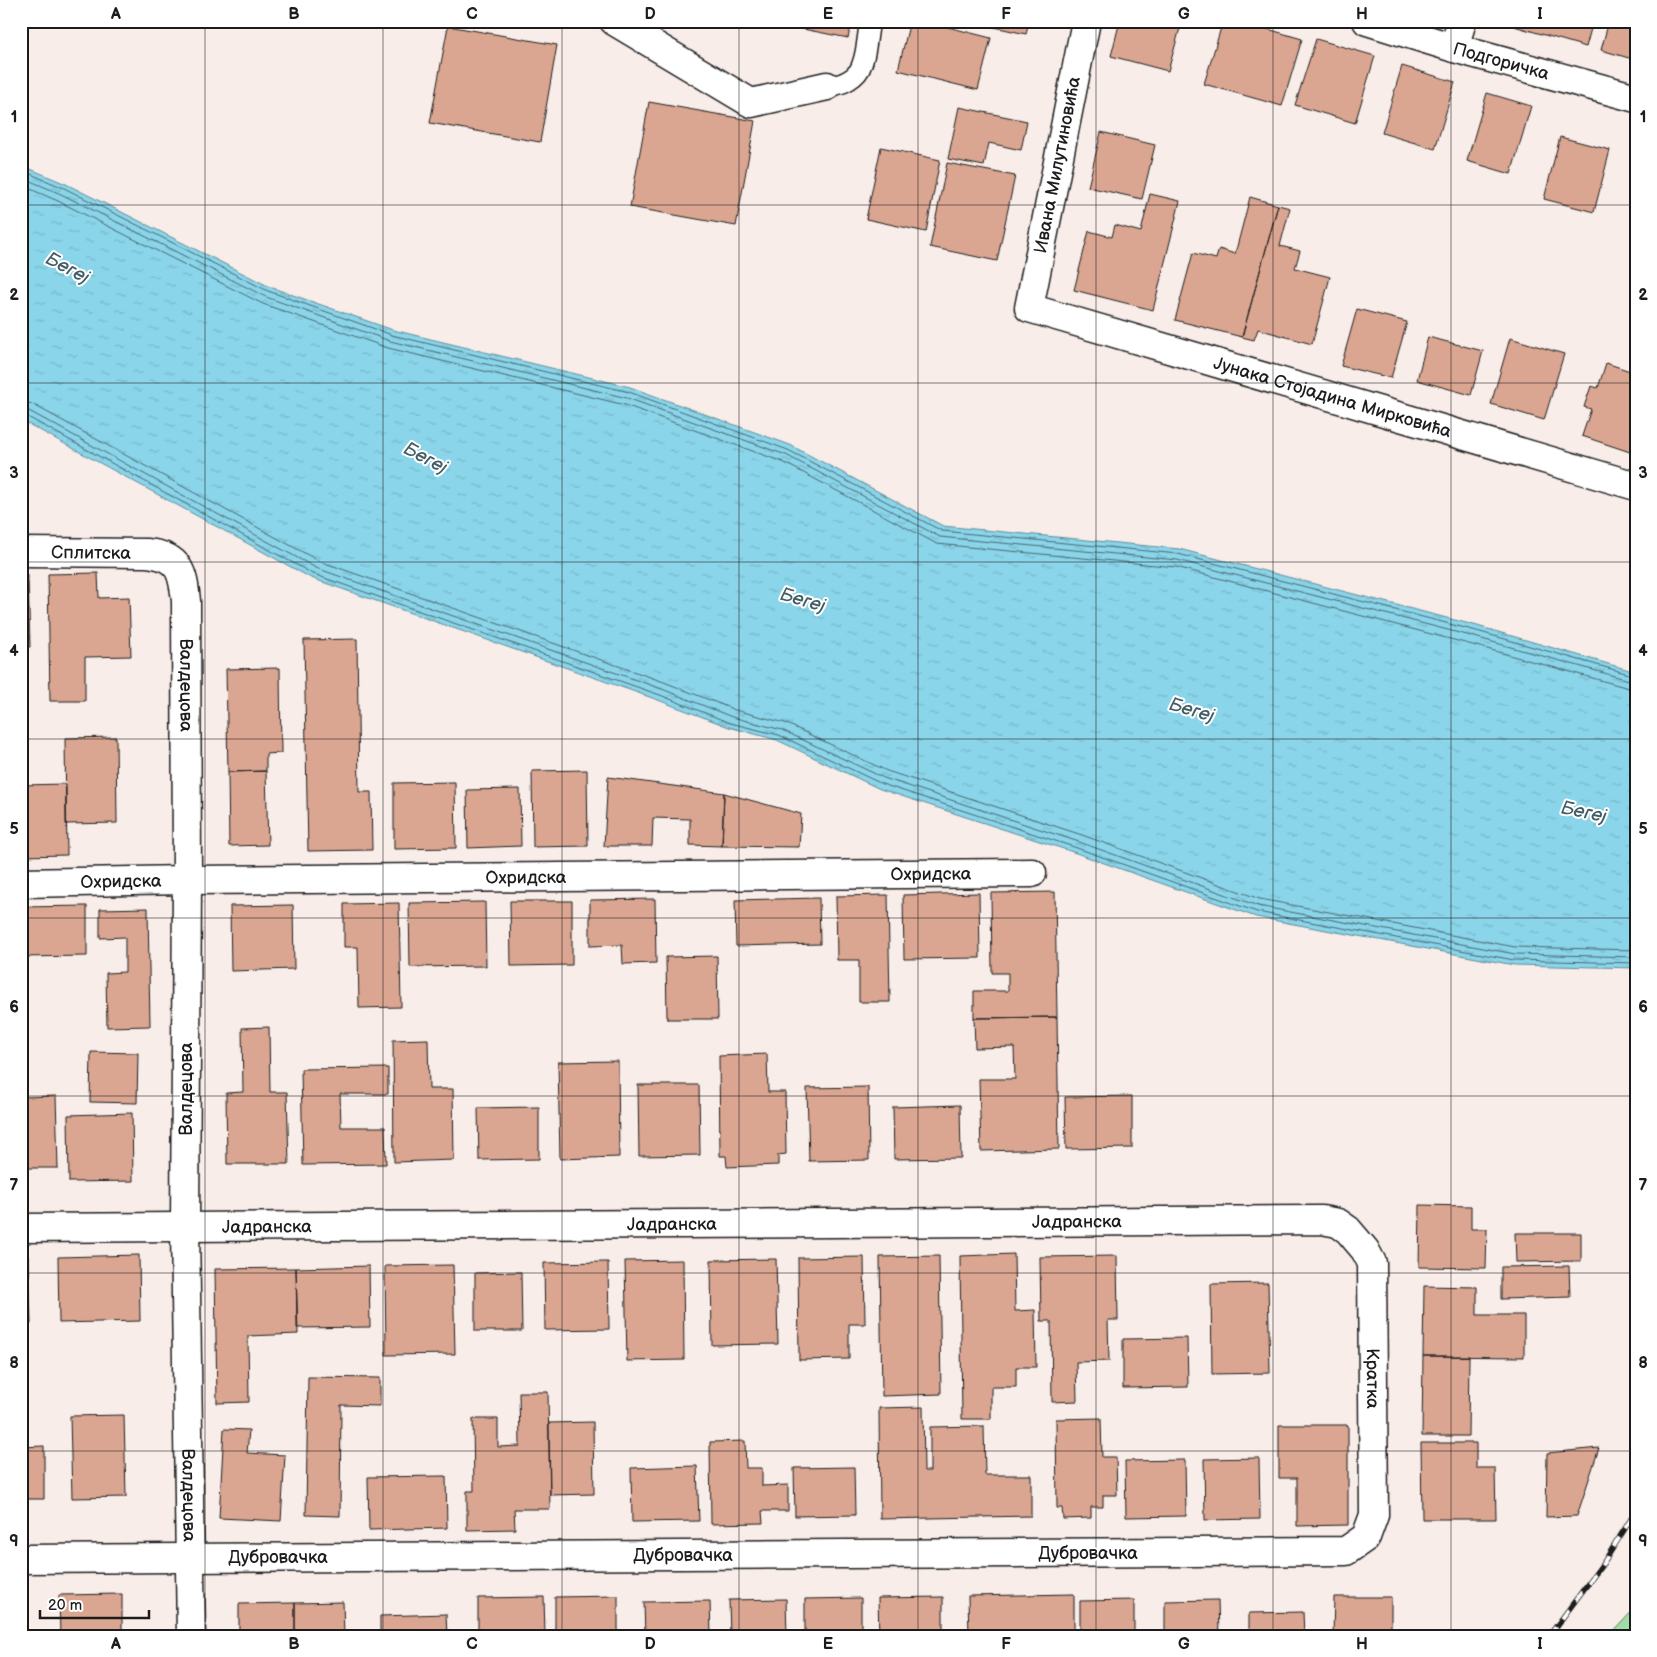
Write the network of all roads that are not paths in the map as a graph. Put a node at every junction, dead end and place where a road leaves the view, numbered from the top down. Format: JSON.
{"nodes":[{"id":1,"x":614,"y":21,"type":"edge"},
{"id":2,"x":870,"y":21,"type":"edge"},
{"id":3,"x":1086,"y":21,"type":"edge"},
{"id":4,"x":1367,"y":21,"type":"edge"},
{"id":5,"x":1462,"y":21,"type":"edge"},
{"id":6,"x":1454,"y":48,"type":"junction"},
{"id":7,"x":828,"y":86,"type":"joint"},
{"id":8,"x":1636,"y":98,"type":"edge"},
{"id":9,"x":1029,"y":308,"type":"joint"},
{"id":10,"x":1636,"y":486,"type":"edge"},
{"id":11,"x":21,"y":552,"type":"edge"},
{"id":12,"x":160,"y":554,"type":"joint"},
{"id":13,"x":1032,"y":873,"type":"dead end"},
{"id":14,"x":187,"y":880,"type":"junction"},
{"id":15,"x":21,"y":883,"type":"edge"},
{"id":16,"x":1322,"y":1220,"type":"joint"},
{"id":17,"x":185,"y":1227,"type":"junction"},
{"id":18,"x":21,"y":1228,"type":"edge"},
{"id":19,"x":1346,"y":1551,"type":"joint"},
{"id":20,"x":190,"y":1558,"type":"junction"},
{"id":21,"x":21,"y":1559,"type":"edge"},
{"id":22,"x":191,"y":1636,"type":"edge"}],
"edges":[{"from":1,"to":7,"type":"street"},
{"from":2,"to":7,"type":"lane"},
{"from":3,"to":9,"type":"street","name":"Ивана Милутиновића"},
{"from":4,"to":6,"type":"street","name":"Подгоричка"},
{"from":5,"to":6,"type":"street"},
{"from":6,"to":8,"type":"street","name":"Подгоричка"},
{"from":9,"to":10,"type":"street","name":"Јунака Стојадина Мирковића"},
{"from":11,"to":12,"type":"street","name":"Сплитска"},
{"from":12,"to":14,"type":"street","name":"Валдецова"},
{"from":13,"to":14,"type":"street","name":"Охридска"},
{"from":14,"to":15,"type":"street","name":"Охридска"},
{"from":14,"to":17,"type":"street","name":"Валдецова"},
{"from":16,"to":17,"type":"street","name":"Јадранска"},
{"from":16,"to":19,"type":"street","name":"Кратка"},
{"from":17,"to":18,"type":"street","name":"Јадранска"},
{"from":17,"to":20,"type":"street","name":"Валдецова"},
{"from":19,"to":20,"type":"street","name":"Дубровачка"},
{"from":20,"to":21,"type":"street","name":"Дубровачка"},
{"from":20,"to":22,"type":"street","name":"Валдецова"}]}
